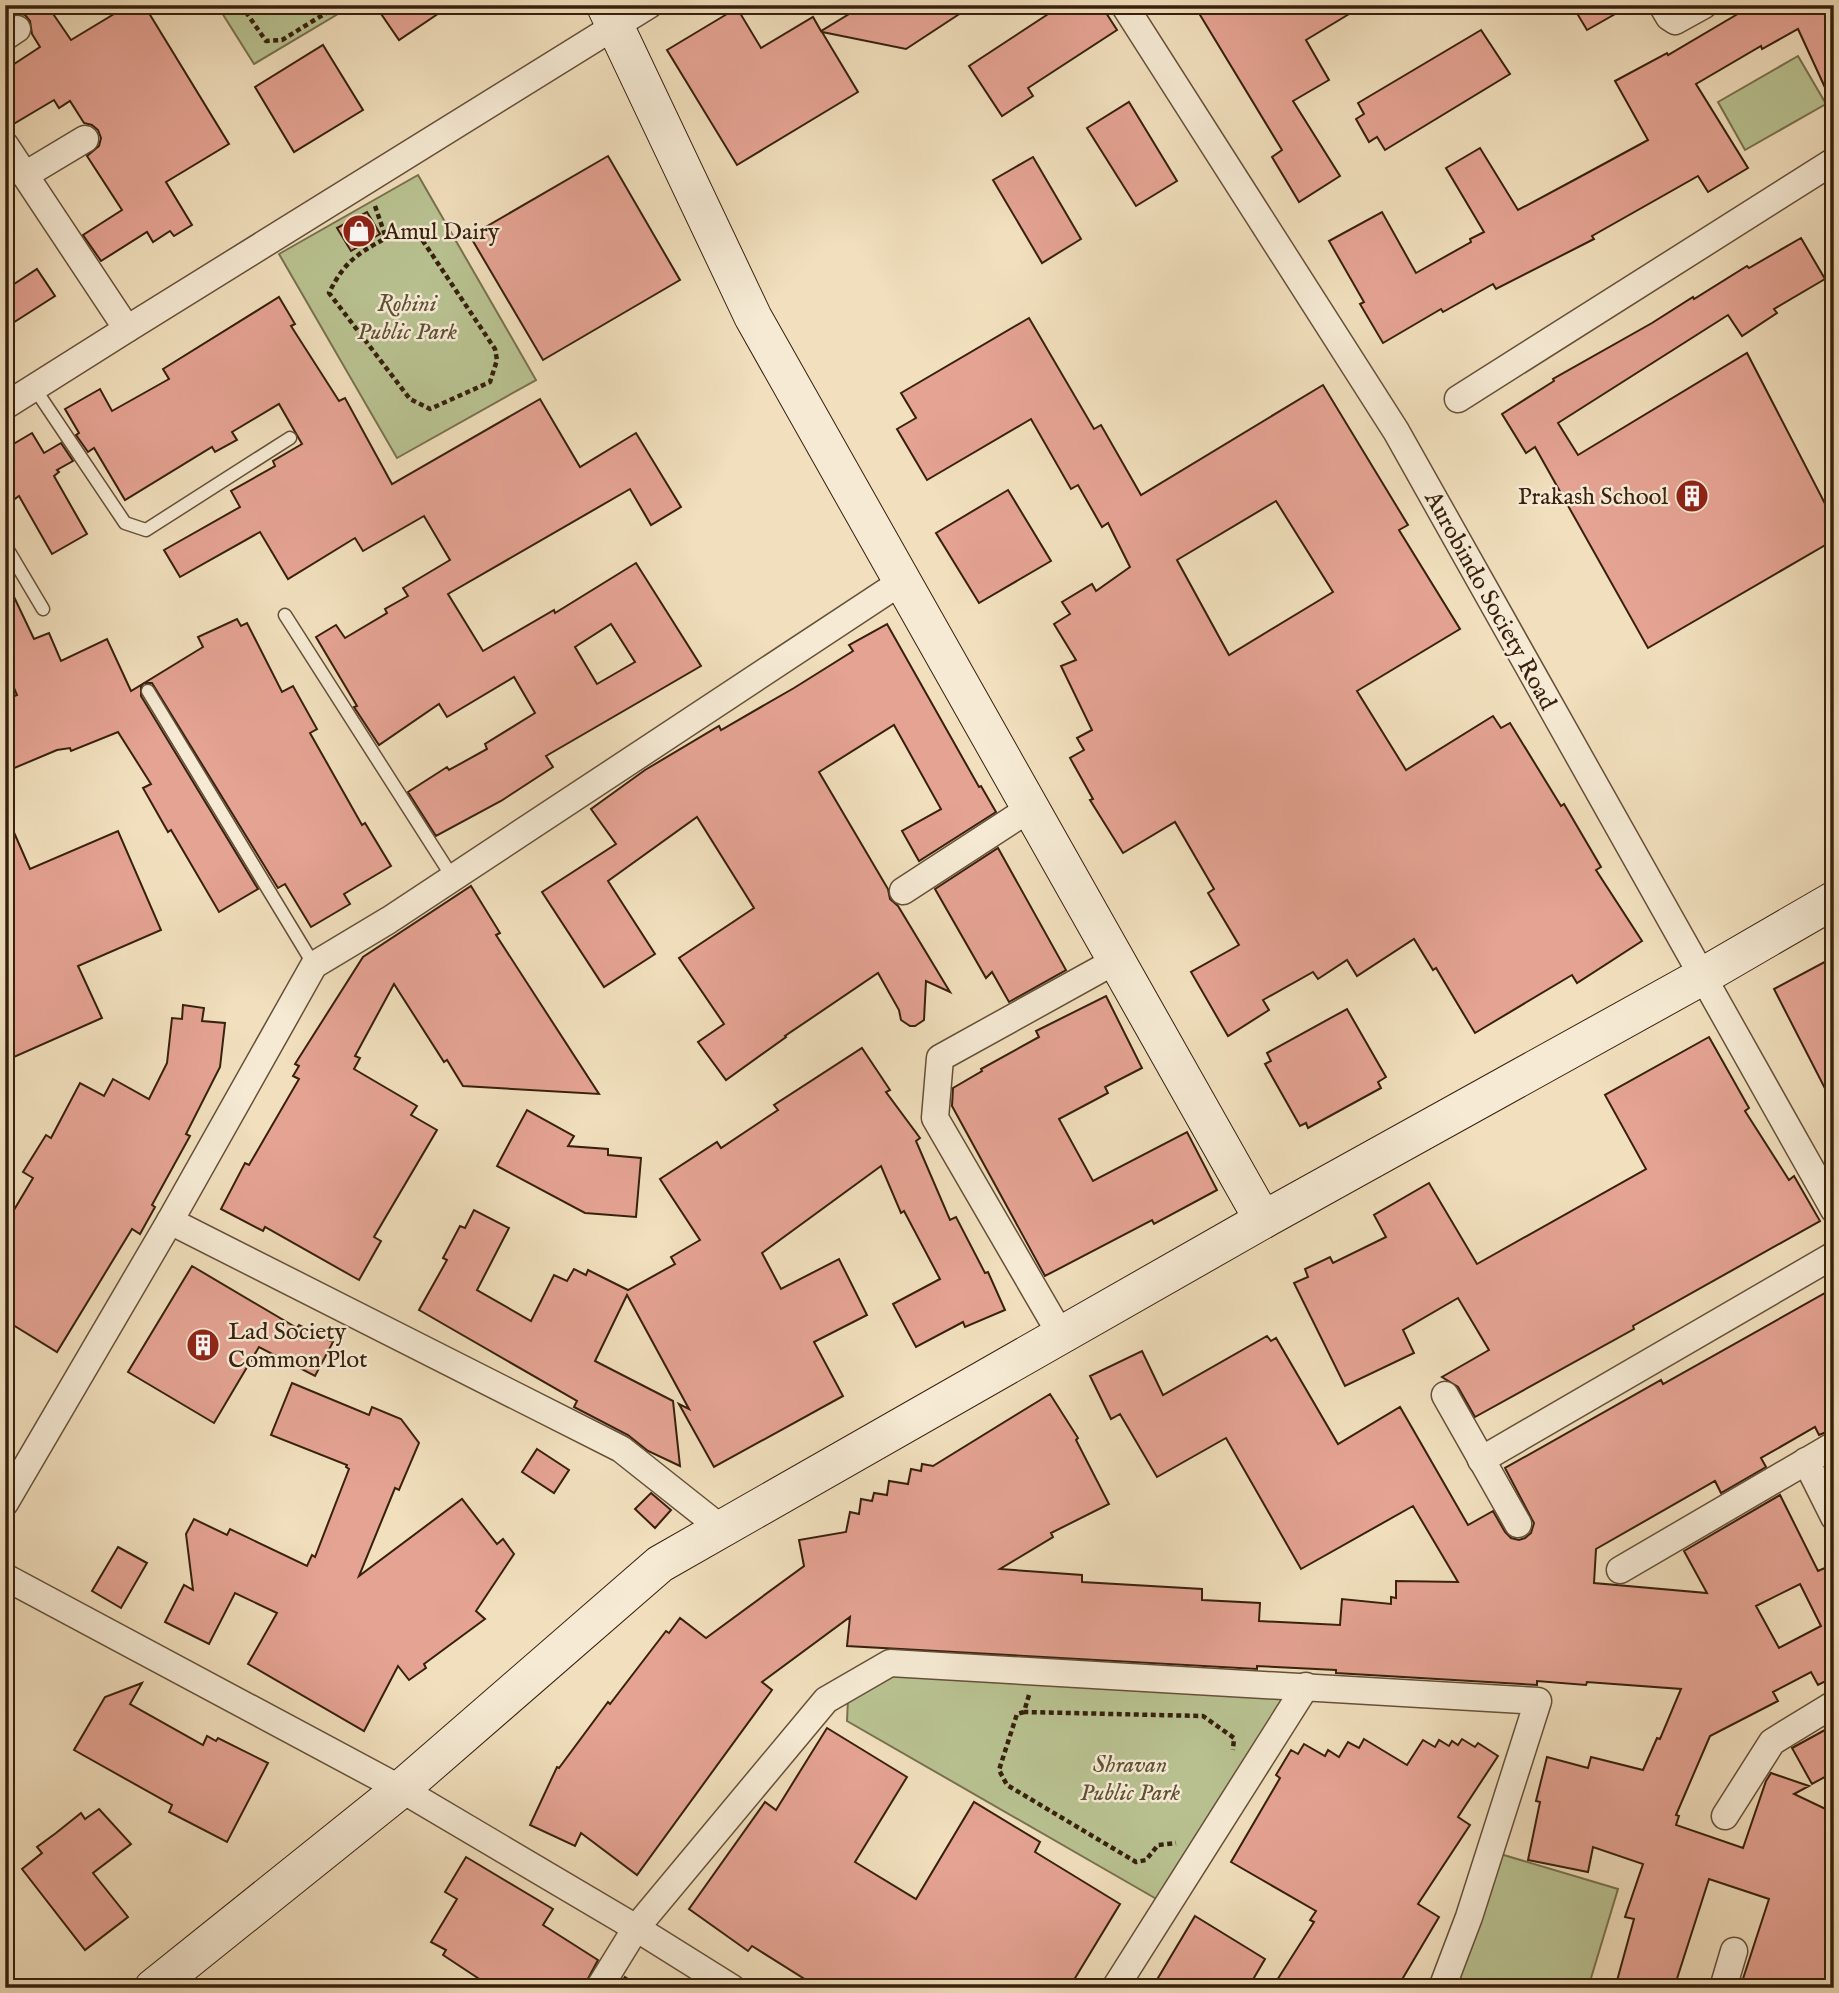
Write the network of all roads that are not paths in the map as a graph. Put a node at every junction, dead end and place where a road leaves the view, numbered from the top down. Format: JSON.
{"nodes":[{"id":1,"x":649,"y":5,"type":"edge"},
{"id":2,"x":1124,"y":5,"type":"edge"},
{"id":3,"x":1662,"y":5,"type":"edge"},
{"id":4,"x":1704,"y":5,"type":"edge"},
{"id":5,"x":611,"y":15,"type":"edge"},
{"id":6,"x":85,"y":139,"type":"dead end"},
{"id":7,"x":5,"y":145,"type":"edge"},
{"id":8,"x":1834,"y":161,"type":"edge"},
{"id":9,"x":25,"y":175,"type":"junction"},
{"id":10,"x":127,"y":329,"type":"junction"},
{"id":11,"x":35,"y":389,"type":"junction"},
{"id":12,"x":1458,"y":399,"type":"dead end"},
{"id":13,"x":5,"y":407,"type":"edge"},
{"id":14,"x":290,"y":438,"type":"dead end"},
{"id":15,"x":5,"y":545,"type":"edge"},
{"id":16,"x":904,"y":580,"type":"junction"},
{"id":17,"x":43,"y":609,"type":"dead end"},
{"id":18,"x":285,"y":615,"type":"dead end"},
{"id":19,"x":148,"y":691,"type":"dead end"},
{"id":20,"x":1032,"y":807,"type":"junction"},
{"id":21,"x":453,"y":878,"type":"junction"},
{"id":22,"x":902,"y":891,"type":"dead end"},
{"id":23,"x":1834,"y":900,"type":"edge"},
{"id":24,"x":1117,"y":960,"type":"junction"},
{"id":25,"x":314,"y":965,"type":"junction"},
{"id":26,"x":1703,"y":976,"type":"junction"},
{"id":27,"x":1834,"y":1210,"type":"edge"},
{"id":28,"x":1263,"y":1220,"type":"junction"},
{"id":29,"x":170,"y":1221,"type":"junction"},
{"id":30,"x":1834,"y":1255,"type":"edge"},
{"id":31,"x":1061,"y":1335,"type":"junction"},
{"id":32,"x":1445,"y":1395,"type":"dead end"},
{"id":33,"x":1834,"y":1445,"type":"edge"},
{"id":34,"x":1481,"y":1460,"type":"junction"},
{"id":35,"x":1806,"y":1461,"type":"junction"},
{"id":36,"x":5,"y":1503,"type":"edge"},
{"id":37,"x":1834,"y":1517,"type":"edge"},
{"id":38,"x":1518,"y":1524,"type":"dead end"},
{"id":39,"x":722,"y":1529,"type":"junction"},
{"id":40,"x":1620,"y":1570,"type":"dead end"},
{"id":41,"x":5,"y":1577,"type":"edge"},
{"id":42,"x":1306,"y":1686,"type":"junction"},
{"id":43,"x":1834,"y":1704,"type":"edge"},
{"id":44,"x":401,"y":1789,"type":"junction"},
{"id":45,"x":1725,"y":1816,"type":"dead end"},
{"id":46,"x":636,"y":1927,"type":"junction"},
{"id":47,"x":1734,"y":1951,"type":"dead end"},
{"id":48,"x":153,"y":1988,"type":"edge"},
{"id":49,"x":599,"y":1988,"type":"edge"},
{"id":50,"x":732,"y":1988,"type":"edge"},
{"id":51,"x":1115,"y":1988,"type":"edge"},
{"id":52,"x":1442,"y":1988,"type":"edge"},
{"id":53,"x":1723,"y":1988,"type":"edge"}],
"edges":[{"from":1,"to":5,"type":"street"},
{"from":2,"to":26,"type":"street","name":"Aurobindo Society Road"},
{"from":3,"to":4,"type":"street"},
{"from":5,"to":10,"type":"street"},
{"from":5,"to":16,"type":"street"},
{"from":6,"to":9,"type":"street"},
{"from":7,"to":9,"type":"street"},
{"from":8,"to":12,"type":"street"},
{"from":9,"to":10,"type":"street"},
{"from":10,"to":11,"type":"street"},
{"from":11,"to":13,"type":"street"},
{"from":11,"to":14,"type":"lane"},
{"from":15,"to":17,"type":"lane"},
{"from":16,"to":20,"type":"street"},
{"from":16,"to":21,"type":"street"},
{"from":18,"to":21,"type":"lane"},
{"from":19,"to":25,"type":"lane"},
{"from":20,"to":22,"type":"street"},
{"from":20,"to":24,"type":"street"},
{"from":21,"to":25,"type":"street"},
{"from":23,"to":26,"type":"street"},
{"from":24,"to":28,"type":"street"},
{"from":24,"to":31,"type":"street"},
{"from":25,"to":29,"type":"street"},
{"from":26,"to":27,"type":"street","name":"Aurobindo Society Road"},
{"from":26,"to":28,"type":"street"},
{"from":28,"to":31,"type":"street"},
{"from":29,"to":36,"type":"street"},
{"from":29,"to":39,"type":"street"},
{"from":30,"to":34,"type":"street"},
{"from":31,"to":39,"type":"street"},
{"from":32,"to":34,"type":"street"},
{"from":33,"to":35,"type":"street"},
{"from":34,"to":38,"type":"street"},
{"from":35,"to":37,"type":"street"},
{"from":35,"to":40,"type":"street"},
{"from":39,"to":44,"type":"street"},
{"from":41,"to":44,"type":"street"},
{"from":42,"to":46,"type":"street"},
{"from":42,"to":51,"type":"street"},
{"from":42,"to":52,"type":"street"},
{"from":43,"to":45,"type":"street"},
{"from":44,"to":46,"type":"street"},
{"from":44,"to":48,"type":"street"},
{"from":46,"to":49,"type":"street"},
{"from":46,"to":50,"type":"street"},
{"from":47,"to":53,"type":"street"}]}
